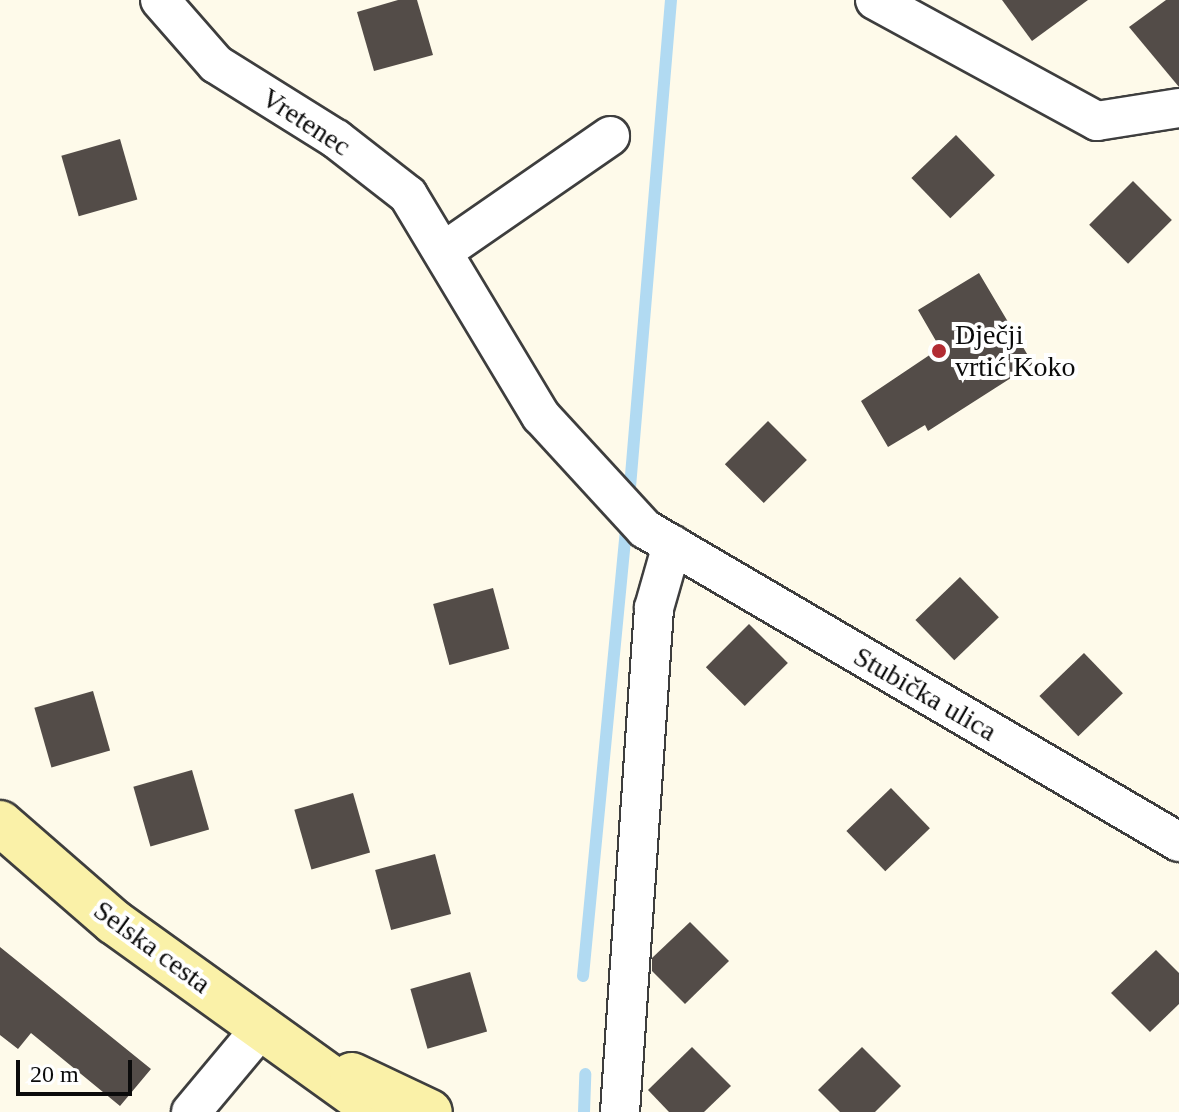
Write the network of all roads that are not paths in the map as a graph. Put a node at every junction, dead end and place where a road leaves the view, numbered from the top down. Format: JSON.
{"nodes":[{"id":1,"x":160,"y":0,"type":"edge"},
{"id":2,"x":875,"y":0,"type":"edge"},
{"id":3,"x":1179,"y":108,"type":"edge"},
{"id":4,"x":610,"y":136,"type":"dead end"},
{"id":5,"x":444,"y":251,"type":"junction"},
{"id":6,"x":602,"y":486,"type":"joint"},
{"id":7,"x":658,"y":537,"type":"junction"},
{"id":8,"x":0,"y":823,"type":"edge"},
{"id":9,"x":1179,"y":842,"type":"edge"},
{"id":10,"x":263,"y":1026,"type":"junction"},
{"id":11,"x":313,"y":1060,"type":"junction"},
{"id":12,"x":191,"y":1112,"type":"edge"},
{"id":13,"x":378,"y":1112,"type":"edge"},
{"id":14,"x":430,"y":1112,"type":"edge"},
{"id":15,"x":620,"y":1112,"type":"edge"}],
"edges":[{"from":1,"to":5,"type":"street","name":"Vretenec"},
{"from":2,"to":3,"type":"street"},
{"from":4,"to":5,"type":"street"},
{"from":5,"to":6,"type":"street","name":"Vretenec"},
{"from":6,"to":7,"type":"street","name":"Stubička ulica"},
{"from":7,"to":9,"type":"street","name":"Stubička ulica"},
{"from":7,"to":15,"type":"street"},
{"from":8,"to":10,"type":"main road","name":"Selska cesta"},
{"from":10,"to":11,"type":"main road","name":"Selska cesta"},
{"from":10,"to":12,"type":"street"},
{"from":11,"to":13,"type":"main road","name":"Selska cesta"},
{"from":11,"to":14,"type":"main road","name":"Selska cesta"}]}
